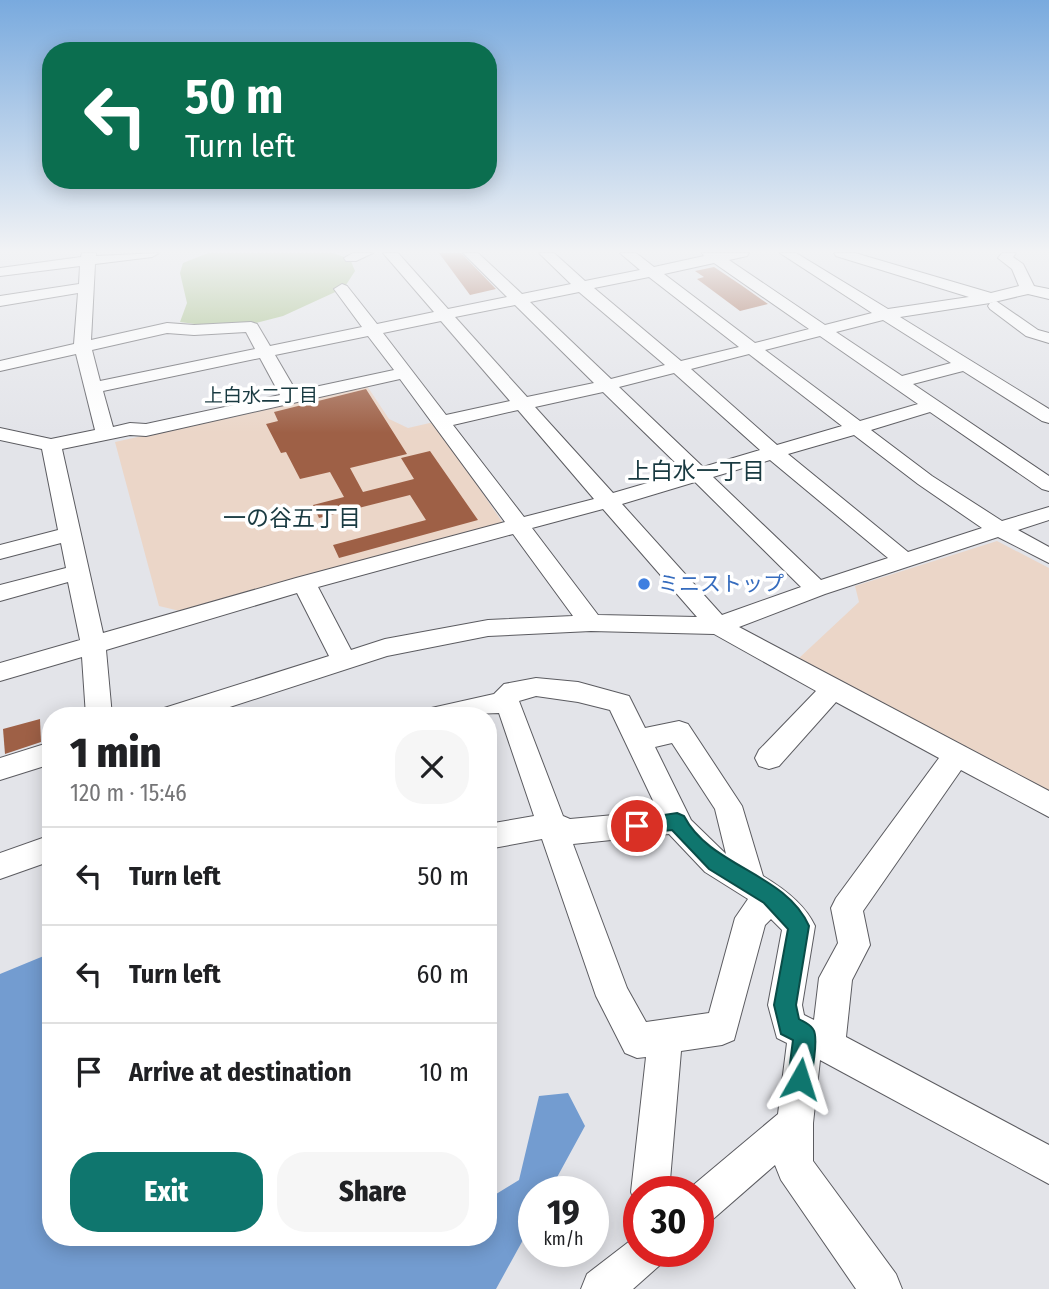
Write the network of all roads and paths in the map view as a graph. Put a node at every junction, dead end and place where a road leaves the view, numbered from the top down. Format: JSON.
{"nodes":[{"id":1,"x":84,"y":313,"type":"edge"},
{"id":2,"x":360,"y":313,"type":"edge"},
{"id":3,"x":441,"y":313,"type":"edge"},
{"id":4,"x":456,"y":313,"type":"edge"},
{"id":5,"x":530,"y":313,"type":"edge"},
{"id":6,"x":614,"y":313,"type":"edge"},
{"id":7,"x":706,"y":313,"type":"edge"},
{"id":8,"x":797,"y":313,"type":"edge"},
{"id":9,"x":895,"y":313,"type":"edge"},
{"id":10,"x":1007,"y":313,"type":"edge"},
{"id":11,"x":888,"y":314,"type":"junction"},
{"id":12,"x":443,"y":316,"type":"junction"},
{"id":13,"x":372,"y":329,"type":"junction"},
{"id":14,"x":821,"y":330,"type":"junction"},
{"id":15,"x":1049,"y":338,"type":"edge"},
{"id":16,"x":82,"y":346,"type":"junction"},
{"id":17,"x":751,"y":348,"type":"junction"},
{"id":18,"x":265,"y":351,"type":"junction"},
{"id":19,"x":967,"y":364,"type":"junction"},
{"id":20,"x":0,"y":366,"type":"edge"},
{"id":21,"x":675,"y":366,"type":"junction"},
{"id":22,"x":405,"y":373,"type":"junction"},
{"id":23,"x":898,"y":383,"type":"junction"},
{"id":24,"x":604,"y":386,"type":"junction"},
{"id":25,"x":93,"y":388,"type":"junction"},
{"id":26,"x":290,"y":398,"type":"junction"},
{"id":27,"x":522,"y":404,"type":"junction"},
{"id":28,"x":934,"y":405,"type":"junction"},
{"id":29,"x":1049,"y":417,"type":"edge"},
{"id":30,"x":441,"y":422,"type":"junction"},
{"id":31,"x":859,"y":428,"type":"junction"},
{"id":32,"x":0,"y":434,"type":"edge"},
{"id":33,"x":105,"y":434,"type":"junction"},
{"id":34,"x":51,"y":445,"type":"junction"},
{"id":35,"x":772,"y":451,"type":"junction"},
{"id":36,"x":696,"y":474,"type":"junction"},
{"id":37,"x":1049,"y":485,"type":"edge"},
{"id":38,"x":609,"y":501,"type":"junction"},
{"id":39,"x":1049,"y":513,"type":"edge"},
{"id":40,"x":517,"y":525,"type":"junction"},
{"id":41,"x":999,"y":529,"type":"junction"},
{"id":42,"x":69,"y":534,"type":"junction"},
{"id":43,"x":0,"y":551,"type":"edge"},
{"id":44,"x":1049,"y":556,"type":"edge"},
{"id":45,"x":905,"y":561,"type":"junction"},
{"id":46,"x":76,"y":573,"type":"junction"},
{"id":47,"x":304,"y":583,"type":"junction"},
{"id":48,"x":817,"y":589,"type":"junction"},
{"id":49,"x":0,"y":593,"type":"edge"},
{"id":50,"x":591,"y":623,"type":"junction"},
{"id":51,"x":718,"y":626,"type":"junction"},
{"id":52,"x":93,"y":645,"type":"junction"},
{"id":53,"x":344,"y":661,"type":"junction"},
{"id":54,"x":0,"y":672,"type":"edge"},
{"id":55,"x":833,"y":689,"type":"junction"},
{"id":56,"x":502,"y":702,"type":"junction"},
{"id":57,"x":98,"y":707,"type":"edge"},
{"id":58,"x":205,"y":707,"type":"edge"},
{"id":59,"x":478,"y":707,"type":"edge"},
{"id":60,"x":638,"y":740,"type":"junction"},
{"id":61,"x":957,"y":754,"type":"junction"},
{"id":62,"x":42,"y":756,"type":"edge"},
{"id":63,"x":769,"y":758,"type":"dead end"},
{"id":64,"x":0,"y":769,"type":"edge"},
{"id":65,"x":1049,"y":805,"type":"edge"},
{"id":66,"x":677,"y":821,"type":"junction"},
{"id":67,"x":553,"y":825,"type":"junction"},
{"id":68,"x":497,"y":835,"type":"edge"},
{"id":69,"x":42,"y":851,"type":"edge"},
{"id":70,"x":0,"y":866,"type":"edge"},
{"id":71,"x":761,"y":890,"type":"junction"},
{"id":72,"x":665,"y":1037,"type":"junction"},
{"id":73,"x":816,"y":1040,"type":"junction"},
{"id":74,"x":795,"y":1123,"type":"junction"},
{"id":75,"x":1049,"y":1165,"type":"edge"},
{"id":76,"x":652,"y":1176,"type":"edge"},
{"id":77,"x":714,"y":1192,"type":"edge"},
{"id":78,"x":628,"y":1267,"type":"edge"},
{"id":79,"x":602,"y":1289,"type":"edge"},
{"id":80,"x":881,"y":1289,"type":"edge"}],
"edges":[{"from":1,"to":16,"type":"street"},
{"from":2,"to":13,"type":"street"},
{"from":3,"to":12,"type":"street"},
{"from":4,"to":12,"type":"street"},
{"from":5,"to":24,"type":"street"},
{"from":6,"to":21,"type":"street"},
{"from":7,"to":17,"type":"street"},
{"from":8,"to":14,"type":"street"},
{"from":9,"to":11,"type":"street"},
{"from":10,"to":15,"type":"street"},
{"from":11,"to":14,"type":"street"},
{"from":11,"to":19,"type":"street"},
{"from":12,"to":13,"type":"street"},
{"from":12,"to":27,"type":"street"},
{"from":13,"to":18,"type":"street"},
{"from":13,"to":22,"type":"street"},
{"from":14,"to":17,"type":"street"},
{"from":14,"to":23,"type":"street"},
{"from":16,"to":18,"type":"street"},
{"from":16,"to":20,"type":"street"},
{"from":16,"to":25,"type":"street"},
{"from":17,"to":21,"type":"street"},
{"from":17,"to":31,"type":"street"},
{"from":18,"to":25,"type":"street"},
{"from":18,"to":26,"type":"street"},
{"from":19,"to":23,"type":"street"},
{"from":19,"to":29,"type":"street"},
{"from":21,"to":24,"type":"street"},
{"from":21,"to":35,"type":"street"},
{"from":22,"to":26,"type":"street"},
{"from":22,"to":30,"type":"street"},
{"from":23,"to":28,"type":"street"},
{"from":24,"to":27,"type":"street"},
{"from":24,"to":36,"type":"street"},
{"from":25,"to":33,"type":"street"},
{"from":26,"to":33,"type":"street"},
{"from":27,"to":30,"type":"street"},
{"from":27,"to":38,"type":"street"},
{"from":28,"to":31,"type":"street"},
{"from":28,"to":37,"type":"street"},
{"from":30,"to":40,"type":"street"},
{"from":31,"to":35,"type":"street"},
{"from":31,"to":41,"type":"street"},
{"from":32,"to":34,"type":"street"},
{"from":33,"to":34,"type":"street"},
{"from":34,"to":42,"type":"street"},
{"from":35,"to":36,"type":"street"},
{"from":35,"to":45,"type":"street"},
{"from":36,"to":38,"type":"street"},
{"from":36,"to":48,"type":"street"},
{"from":38,"to":40,"type":"street"},
{"from":38,"to":51,"type":"street"},
{"from":39,"to":41,"type":"street"},
{"from":40,"to":47,"type":"street"},
{"from":40,"to":50,"type":"street"},
{"from":41,"to":44,"type":"street"},
{"from":41,"to":45,"type":"street"},
{"from":42,"to":43,"type":"street"},
{"from":42,"to":46,"type":"street"},
{"from":45,"to":48,"type":"street"},
{"from":46,"to":49,"type":"street"},
{"from":46,"to":52,"type":"street"},
{"from":47,"to":52,"type":"street"},
{"from":47,"to":53,"type":"street"},
{"from":48,"to":51,"type":"street"},
{"from":50,"to":51,"type":"street"},
{"from":50,"to":53,"type":"street"},
{"from":51,"to":55,"type":"street"},
{"from":52,"to":54,"type":"street"},
{"from":52,"to":57,"type":"street"},
{"from":53,"to":58,"type":"street"},
{"from":55,"to":61,"type":"street"},
{"from":55,"to":63,"type":"street"},
{"from":56,"to":59,"type":"street"},
{"from":56,"to":60,"type":"street"},
{"from":56,"to":67,"type":"street"},
{"from":60,"to":66,"type":"street"},
{"from":60,"to":71,"type":"street"},
{"from":61,"to":65,"type":"street"},
{"from":61,"to":73,"type":"street"},
{"from":62,"to":64,"type":"street"},
{"from":66,"to":67,"type":"street"},
{"from":66,"to":71,"type":"street"},
{"from":67,"to":68,"type":"street"},
{"from":67,"to":72,"type":"street"},
{"from":69,"to":70,"type":"street"},
{"from":71,"to":72,"type":"street"},
{"from":71,"to":73,"type":"street"},
{"from":72,"to":76,"type":"street"},
{"from":73,"to":74,"type":"street"},
{"from":73,"to":75,"type":"street"},
{"from":74,"to":77,"type":"street"},
{"from":74,"to":80,"type":"street"},
{"from":78,"to":79,"type":"street"}]}
